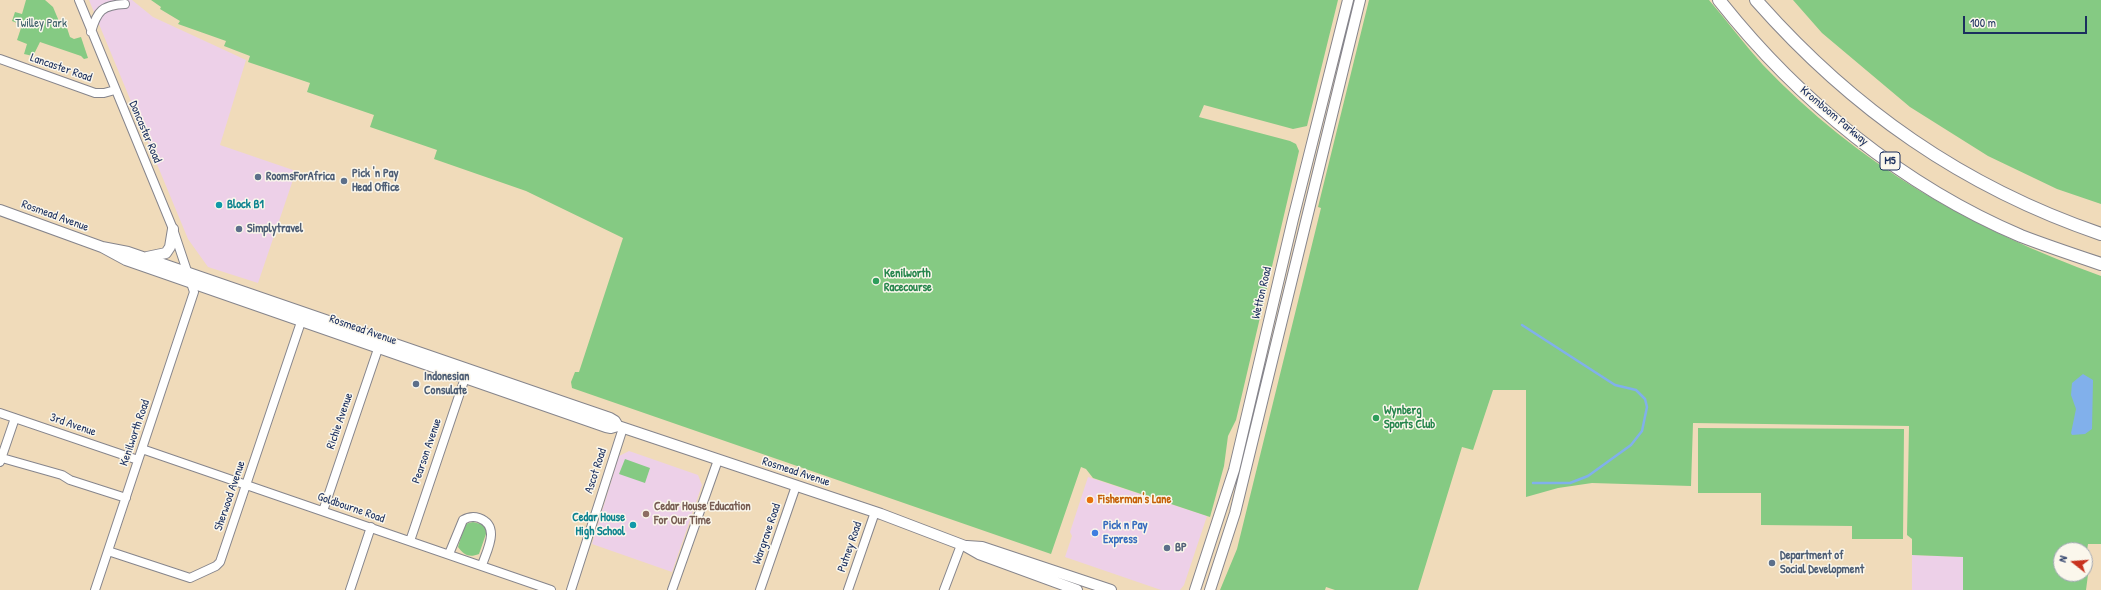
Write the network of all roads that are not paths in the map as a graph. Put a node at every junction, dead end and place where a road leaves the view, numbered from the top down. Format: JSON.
{"nodes":[{"id":1,"x":79,"y":0,"type":"edge"},
{"id":2,"x":1348,"y":0,"type":"edge"},
{"id":3,"x":1360,"y":0,"type":"edge"},
{"id":4,"x":1719,"y":0,"type":"edge"},
{"id":5,"x":1756,"y":0,"type":"edge"},
{"id":6,"x":125,"y":4,"type":"dead end"},
{"id":7,"x":91,"y":32,"type":"junction"},
{"id":8,"x":0,"y":59,"type":"edge"},
{"id":9,"x":115,"y":90,"type":"junction"},
{"id":10,"x":0,"y":210,"type":"edge"},
{"id":11,"x":173,"y":229,"type":"junction"},
{"id":12,"x":2101,"y":234,"type":"edge"},
{"id":13,"x":102,"y":247,"type":"junction"},
{"id":14,"x":143,"y":257,"type":"junction"},
{"id":15,"x":2101,"y":264,"type":"edge"},
{"id":16,"x":189,"y":273,"type":"junction"},
{"id":17,"x":192,"y":284,"type":"junction"},
{"id":18,"x":301,"y":322,"type":"junction"},
{"id":19,"x":379,"y":344,"type":"junction"},
{"id":20,"x":466,"y":374,"type":"junction"},
{"id":21,"x":0,"y":413,"type":"edge"},
{"id":22,"x":15,"y":418,"type":"junction"},
{"id":23,"x":620,"y":427,"type":"junction"},
{"id":24,"x":142,"y":449,"type":"junction"},
{"id":25,"x":1,"y":460,"type":"edge"},
{"id":26,"x":138,"y":460,"type":"junction"},
{"id":27,"x":718,"y":460,"type":"junction"},
{"id":28,"x":246,"y":485,"type":"junction"},
{"id":29,"x":796,"y":486,"type":"junction"},
{"id":30,"x":126,"y":498,"type":"junction"},
{"id":31,"x":323,"y":511,"type":"junction"},
{"id":32,"x":875,"y":512,"type":"junction"},
{"id":33,"x":371,"y":527,"type":"junction"},
{"id":34,"x":410,"y":541,"type":"junction"},
{"id":35,"x":963,"y":545,"type":"junction"},
{"id":36,"x":108,"y":551,"type":"junction"},
{"id":37,"x":449,"y":554,"type":"junction"},
{"id":38,"x":482,"y":566,"type":"junction"},
{"id":39,"x":95,"y":590,"type":"edge"},
{"id":40,"x":350,"y":590,"type":"edge"},
{"id":41,"x":551,"y":590,"type":"edge"},
{"id":42,"x":571,"y":590,"type":"edge"},
{"id":43,"x":672,"y":590,"type":"edge"},
{"id":44,"x":760,"y":590,"type":"edge"},
{"id":45,"x":848,"y":590,"type":"edge"},
{"id":46,"x":944,"y":590,"type":"edge"},
{"id":47,"x":1077,"y":590,"type":"edge"},
{"id":48,"x":1111,"y":590,"type":"edge"},
{"id":49,"x":1195,"y":590,"type":"edge"},
{"id":50,"x":1210,"y":590,"type":"edge"}],
"edges":[{"from":1,"to":7,"type":"street","name":"Doncaster Road"},
{"from":2,"to":49,"type":"main road","name":"Wetton Road"},
{"from":3,"to":50,"type":"main road"},
{"from":4,"to":15,"type":"highway","name":"Kromboom Parkway","number":"M5"},
{"from":5,"to":12,"type":"highway","number":"M5"},
{"from":6,"to":7,"type":"street"},
{"from":7,"to":9,"type":"street","name":"Doncaster Road"},
{"from":8,"to":9,"type":"street","name":"Lancaster Road"},
{"from":9,"to":11,"type":"street","name":"Doncaster Road"},
{"from":10,"to":13,"type":"main road","name":"Rosmead Avenue"},
{"from":11,"to":14,"type":"main road"},
{"from":11,"to":16,"type":"street","name":"Doncaster Road"},
{"from":13,"to":14,"type":"main road","name":"Rosmead Avenue"},
{"from":13,"to":17,"type":"main road","name":"Rosmead Avenue"},
{"from":14,"to":16,"type":"main road","name":"Rosmead Avenue"},
{"from":16,"to":17,"type":"street","name":"Kenilworth Road"},
{"from":16,"to":19,"type":"main road","name":"Rosmead Avenue"},
{"from":17,"to":18,"type":"main road","name":"Rosmead Avenue"},
{"from":17,"to":24,"type":"street","name":"Kenilworth Road"},
{"from":18,"to":19,"type":"main road","name":"Rosmead Avenue"},
{"from":18,"to":28,"type":"street","name":"Sherwood Avenue"},
{"from":19,"to":20,"type":"main road","name":"Rosmead Avenue"},
{"from":19,"to":31,"type":"street","name":"Richie Avenue"},
{"from":20,"to":23,"type":"main road","name":"Rosmead Avenue"},
{"from":20,"to":34,"type":"street","name":"Pearson Avenue"},
{"from":21,"to":22,"type":"street","name":"3rd Avenue"},
{"from":22,"to":25,"type":"street"},
{"from":22,"to":26,"type":"street","name":"3rd Avenue"},
{"from":23,"to":27,"type":"main road","name":"Rosmead Avenue"},
{"from":23,"to":42,"type":"street","name":"Ascot Road"},
{"from":24,"to":26,"type":"street","name":"Kenilworth Road"},
{"from":24,"to":28,"type":"street","name":"Goldbourne Road"},
{"from":25,"to":30,"type":"street"},
{"from":26,"to":30,"type":"street","name":"Kenilworth Road"},
{"from":27,"to":29,"type":"main road","name":"Rosmead Avenue"},
{"from":27,"to":43,"type":"street"},
{"from":28,"to":31,"type":"street","name":"Goldbourne Road"},
{"from":28,"to":36,"type":"street","name":"Sherwood Avenue"},
{"from":29,"to":32,"type":"main road","name":"Rosmead Avenue"},
{"from":29,"to":44,"type":"street","name":"Wargrave Road"},
{"from":30,"to":36,"type":"street","name":"Kenilworth Road"},
{"from":31,"to":33,"type":"street","name":"Goldbourne Road"},
{"from":32,"to":35,"type":"main road","name":"Rosmead Avenue"},
{"from":32,"to":45,"type":"street","name":"Putney Road"},
{"from":33,"to":34,"type":"street","name":"Goldbourne Road"},
{"from":33,"to":40,"type":"street"},
{"from":34,"to":37,"type":"street","name":"Goldbourne Road"},
{"from":35,"to":46,"type":"street"},
{"from":35,"to":47,"type":"main road","name":"Rosmead Avenue"},
{"from":35,"to":48,"type":"main road","name":"Rosmead Avenue"},
{"from":36,"to":39,"type":"street","name":"Kenilworth Road"},
{"from":37,"to":38,"type":"street","name":"Goldbourne Road"},
{"from":37,"to":38,"type":"street"},
{"from":38,"to":41,"type":"street","name":"Goldbourne Road"}]}
